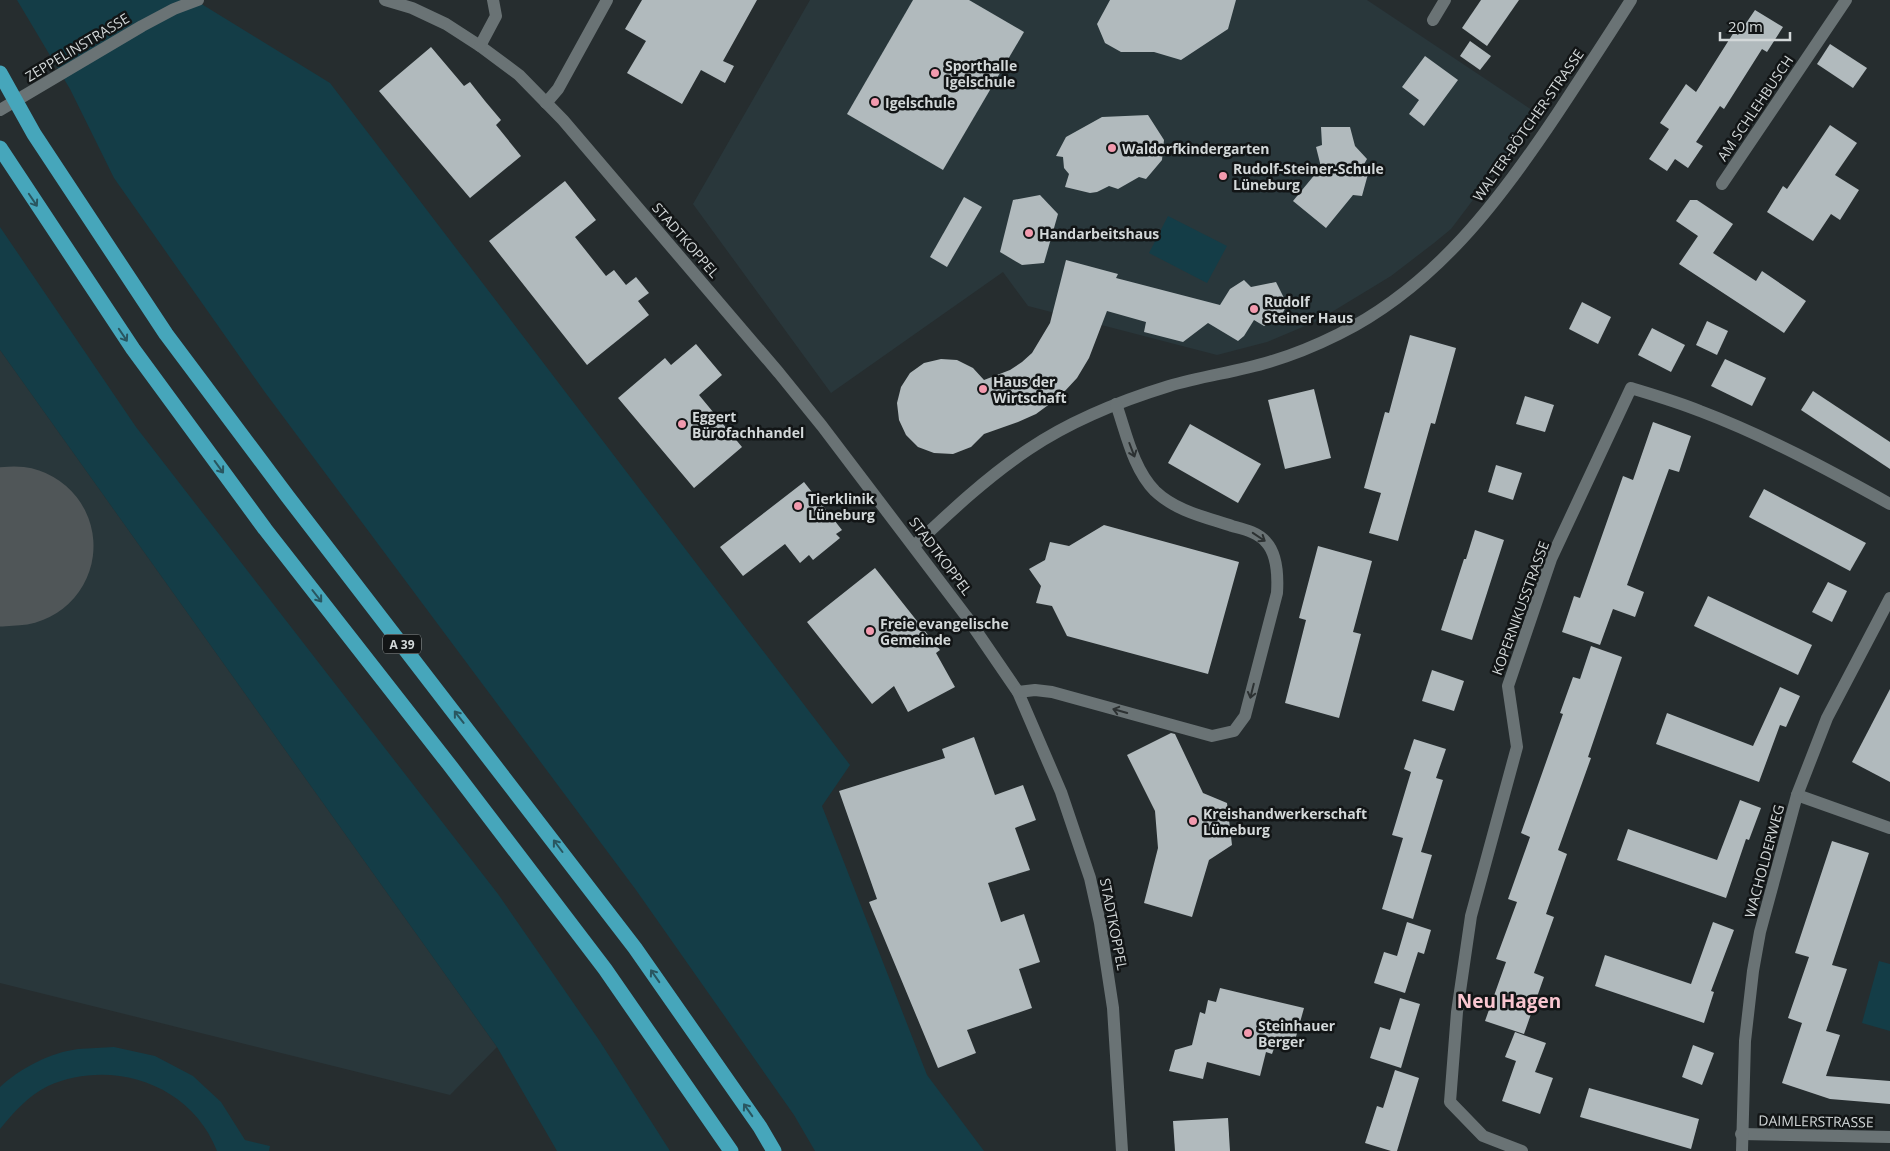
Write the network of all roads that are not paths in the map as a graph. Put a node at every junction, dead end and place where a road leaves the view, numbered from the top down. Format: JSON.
{"nodes":[{"id":1,"x":198,"y":0,"type":"edge"},
{"id":2,"x":385,"y":0,"type":"edge"},
{"id":3,"x":493,"y":0,"type":"edge"},
{"id":4,"x":606,"y":0,"type":"edge"},
{"id":5,"x":1445,"y":0,"type":"edge"},
{"id":6,"x":1631,"y":0,"type":"edge"},
{"id":7,"x":1846,"y":0,"type":"edge"},
{"id":8,"x":1433,"y":20,"type":"dead end"},
{"id":9,"x":480,"y":46,"type":"junction"},
{"id":10,"x":0,"y":73,"type":"edge"},
{"id":11,"x":546,"y":102,"type":"junction"},
{"id":12,"x":0,"y":110,"type":"edge"},
{"id":13,"x":0,"y":148,"type":"edge"},
{"id":14,"x":1722,"y":184,"type":"dead end"},
{"id":15,"x":1116,"y":404,"type":"junction"},
{"id":16,"x":1890,"y":504,"type":"edge"},
{"id":17,"x":914,"y":546,"type":"junction"},
{"id":18,"x":1890,"y":598,"type":"edge"},
{"id":19,"x":1018,"y":692,"type":"junction"},
{"id":20,"x":1797,"y":795,"type":"junction"},
{"id":21,"x":1890,"y":828,"type":"edge"},
{"id":22,"x":1741,"y":1134,"type":"junction"},
{"id":23,"x":1890,"y":1137,"type":"edge"},
{"id":24,"x":731,"y":1151,"type":"edge"},
{"id":25,"x":774,"y":1151,"type":"edge"},
{"id":26,"x":1122,"y":1151,"type":"edge"},
{"id":27,"x":1522,"y":1151,"type":"edge"},
{"id":28,"x":1742,"y":1151,"type":"edge"}],
"edges":[{"from":1,"to":12,"type":"street","name":"ZEPPELINSTRASSE"},
{"from":2,"to":9,"type":"street","name":"STADTKOPPEL"},
{"from":3,"to":9,"type":"street"},
{"from":4,"to":11,"type":"street"},
{"from":5,"to":8,"type":"street"},
{"from":6,"to":15,"type":"street","name":"WALTER-BÖTCHER-STRASSE"},
{"from":7,"to":14,"type":"street","name":"AM SCHLEHBUSCH"},
{"from":9,"to":11,"type":"street","name":"STADTKOPPEL"},
{"from":25,"to":10,"type":"highway","number":"A 39","one_way":true},
{"from":11,"to":17,"type":"street","name":"STADTKOPPEL"},
{"from":13,"to":24,"type":"highway","number":"A 39","one_way":true},
{"from":15,"to":17,"type":"street","name":"WALTER-BÖTCHER-STRASSE"},
{"from":15,"to":19,"type":"street","one_way":true},
{"from":16,"to":27,"type":"street","name":"KOPERNIKUSSTRASSE"},
{"from":17,"to":19,"type":"street","name":"STADTKOPPEL"},
{"from":18,"to":20,"type":"street","name":"WACHOLDERWEG"},
{"from":19,"to":26,"type":"street","name":"STADTKOPPEL"},
{"from":20,"to":21,"type":"street"},
{"from":20,"to":22,"type":"street","name":"WACHOLDERWEG"},
{"from":22,"to":23,"type":"street","name":"DAIMLERSTRASSE"},
{"from":22,"to":28,"type":"street","name":"WACHOLDERWEG"}]}
